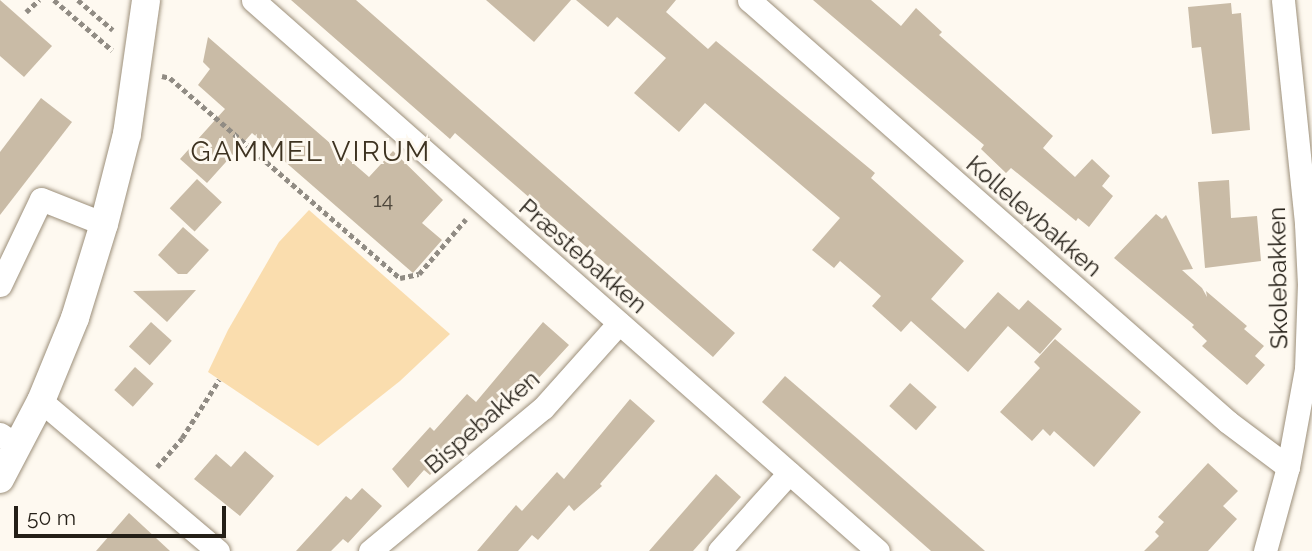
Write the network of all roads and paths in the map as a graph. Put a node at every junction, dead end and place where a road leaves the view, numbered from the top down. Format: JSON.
{"nodes":[{"id":1,"x":39,"y":0,"type":"edge"},
{"id":2,"x":54,"y":0,"type":"edge"},
{"id":3,"x":78,"y":0,"type":"edge"},
{"id":4,"x":146,"y":0,"type":"edge"},
{"id":5,"x":253,"y":0,"type":"edge"},
{"id":6,"x":749,"y":0,"type":"edge"},
{"id":7,"x":1283,"y":0,"type":"edge"},
{"id":8,"x":26,"y":12,"type":"dead end"},
{"id":9,"x":140,"y":54,"type":"junction"},
{"id":10,"x":481,"y":201,"type":"junction"},
{"id":11,"x":104,"y":224,"type":"junction"},
{"id":12,"x":0,"y":285,"type":"edge"},
{"id":13,"x":619,"y":323,"type":"junction"},
{"id":14,"x":219,"y":380,"type":"dead end"},
{"id":15,"x":41,"y":401,"type":"junction"},
{"id":16,"x":9,"y":440,"type":"edge"},
{"id":17,"x":1287,"y":467,"type":"junction"},
{"id":18,"x":789,"y":473,"type":"junction"},
{"id":19,"x":0,"y":479,"type":"edge"},
{"id":20,"x":141,"y":485,"type":"junction"},
{"id":21,"x":218,"y":551,"type":"edge"},
{"id":22,"x":370,"y":551,"type":"edge"},
{"id":23,"x":719,"y":551,"type":"edge"},
{"id":24,"x":878,"y":551,"type":"edge"},
{"id":25,"x":1265,"y":551,"type":"edge"}],
"edges":[{"from":1,"to":8,"type":"path"},
{"from":2,"to":9,"type":"path"},
{"from":3,"to":9,"type":"path"},
{"from":4,"to":9,"type":"street"},
{"from":5,"to":10,"type":"street","name":"Præstebakken"},
{"from":6,"to":17,"type":"street","name":"Kollelevbakken"},
{"from":7,"to":17,"type":"street","name":"Skolebakken"},
{"from":9,"to":10,"type":"path"},
{"from":9,"to":11,"type":"street"},
{"from":10,"to":13,"type":"street","name":"Præstebakken"},
{"from":11,"to":12,"type":"street"},
{"from":11,"to":15,"type":"street"},
{"from":13,"to":18,"type":"street","name":"Præstebakken"},
{"from":13,"to":22,"type":"street","name":"Bispebakken"},
{"from":14,"to":20,"type":"path"},
{"from":15,"to":16,"type":"street"},
{"from":15,"to":20,"type":"street"},
{"from":16,"to":19,"type":"street"},
{"from":17,"to":25,"type":"street","name":"Skolebakken"},
{"from":18,"to":23,"type":"street"},
{"from":18,"to":24,"type":"street","name":"Præstebakken"},
{"from":20,"to":21,"type":"street"}]}
